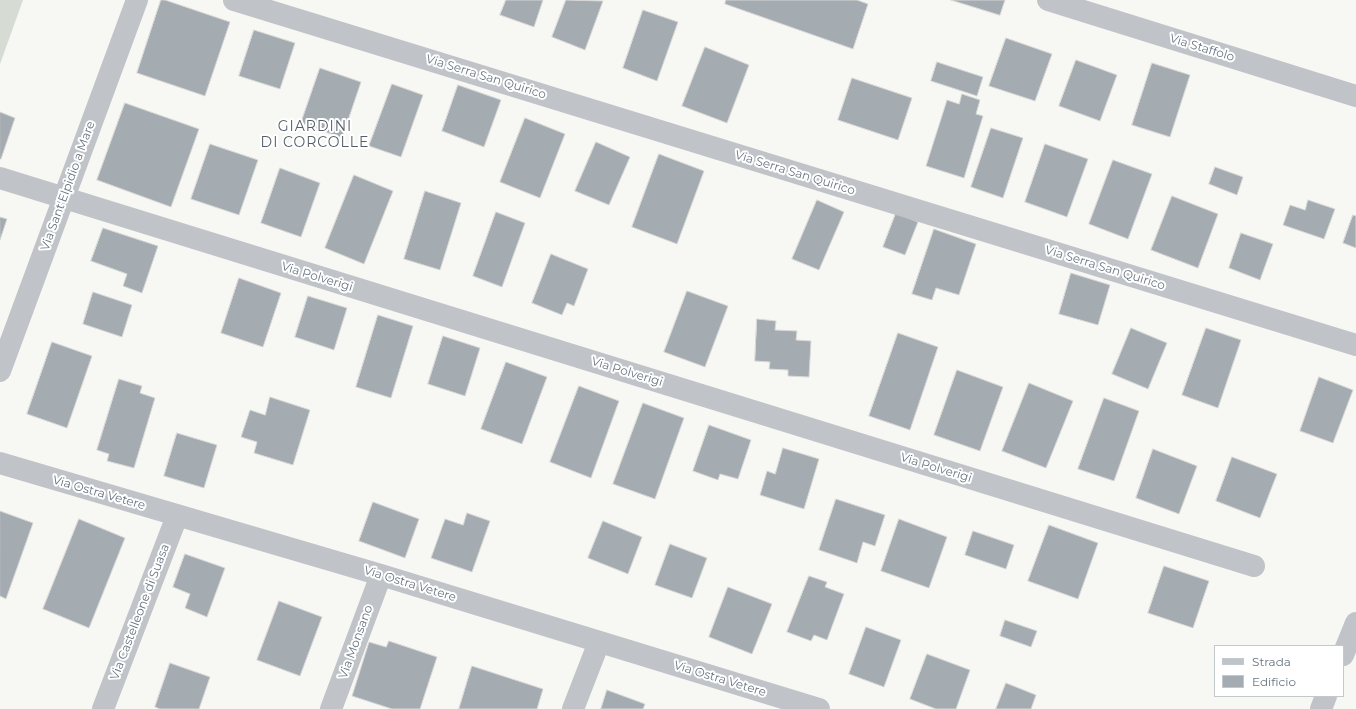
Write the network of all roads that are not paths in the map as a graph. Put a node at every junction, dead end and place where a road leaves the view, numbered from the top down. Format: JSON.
{"nodes":[{"id":1,"x":137,"y":0,"type":"edge"},
{"id":2,"x":234,"y":0,"type":"edge"},
{"id":3,"x":1048,"y":0,"type":"edge"},
{"id":4,"x":1356,"y":96,"type":"edge"},
{"id":5,"x":0,"y":178,"type":"edge"},
{"id":6,"x":64,"y":198,"type":"junction"},
{"id":7,"x":1356,"y":345,"type":"edge"},
{"id":8,"x":0,"y":371,"type":"edge"},
{"id":9,"x":0,"y":464,"type":"edge"},
{"id":10,"x":177,"y":516,"type":"junction"},
{"id":11,"x":1254,"y":566,"type":"dead end"},
{"id":12,"x":380,"y":575,"type":"junction"},
{"id":13,"x":1356,"y":623,"type":"edge"},
{"id":14,"x":599,"y":642,"type":"junction"},
{"id":15,"x":1344,"y":653,"type":"edge"},
{"id":16,"x":1326,"y":697,"type":"edge"},
{"id":17,"x":103,"y":709,"type":"edge"},
{"id":18,"x":331,"y":709,"type":"edge"},
{"id":19,"x":573,"y":709,"type":"edge"},
{"id":20,"x":819,"y":709,"type":"edge"},
{"id":21,"x":1321,"y":709,"type":"edge"}],
"edges":[{"from":1,"to":6,"type":"street","name":"Via Sant'Elpidio a Mare"},
{"from":2,"to":7,"type":"street","name":"Via Serra San Quirico"},
{"from":3,"to":4,"type":"street","name":"Via Staffolo"},
{"from":5,"to":6,"type":"street","name":"Via Polverigi"},
{"from":6,"to":8,"type":"street","name":"Via Sant'Elpidio a Mare"},
{"from":6,"to":11,"type":"street","name":"Via Polverigi"},
{"from":9,"to":10,"type":"street","name":"Via Ostra Vetere"},
{"from":10,"to":12,"type":"street","name":"Via Ostra Vetere"},
{"from":10,"to":17,"type":"street","name":"Via Castelleone di Suasa"},
{"from":12,"to":14,"type":"street","name":"Via Ostra Vetere"},
{"from":12,"to":18,"type":"street","name":"Via Monsano"},
{"from":13,"to":15,"type":"street"},
{"from":14,"to":19,"type":"street"},
{"from":14,"to":20,"type":"street","name":"Via Ostra Vetere"},
{"from":16,"to":21,"type":"street"}]}
